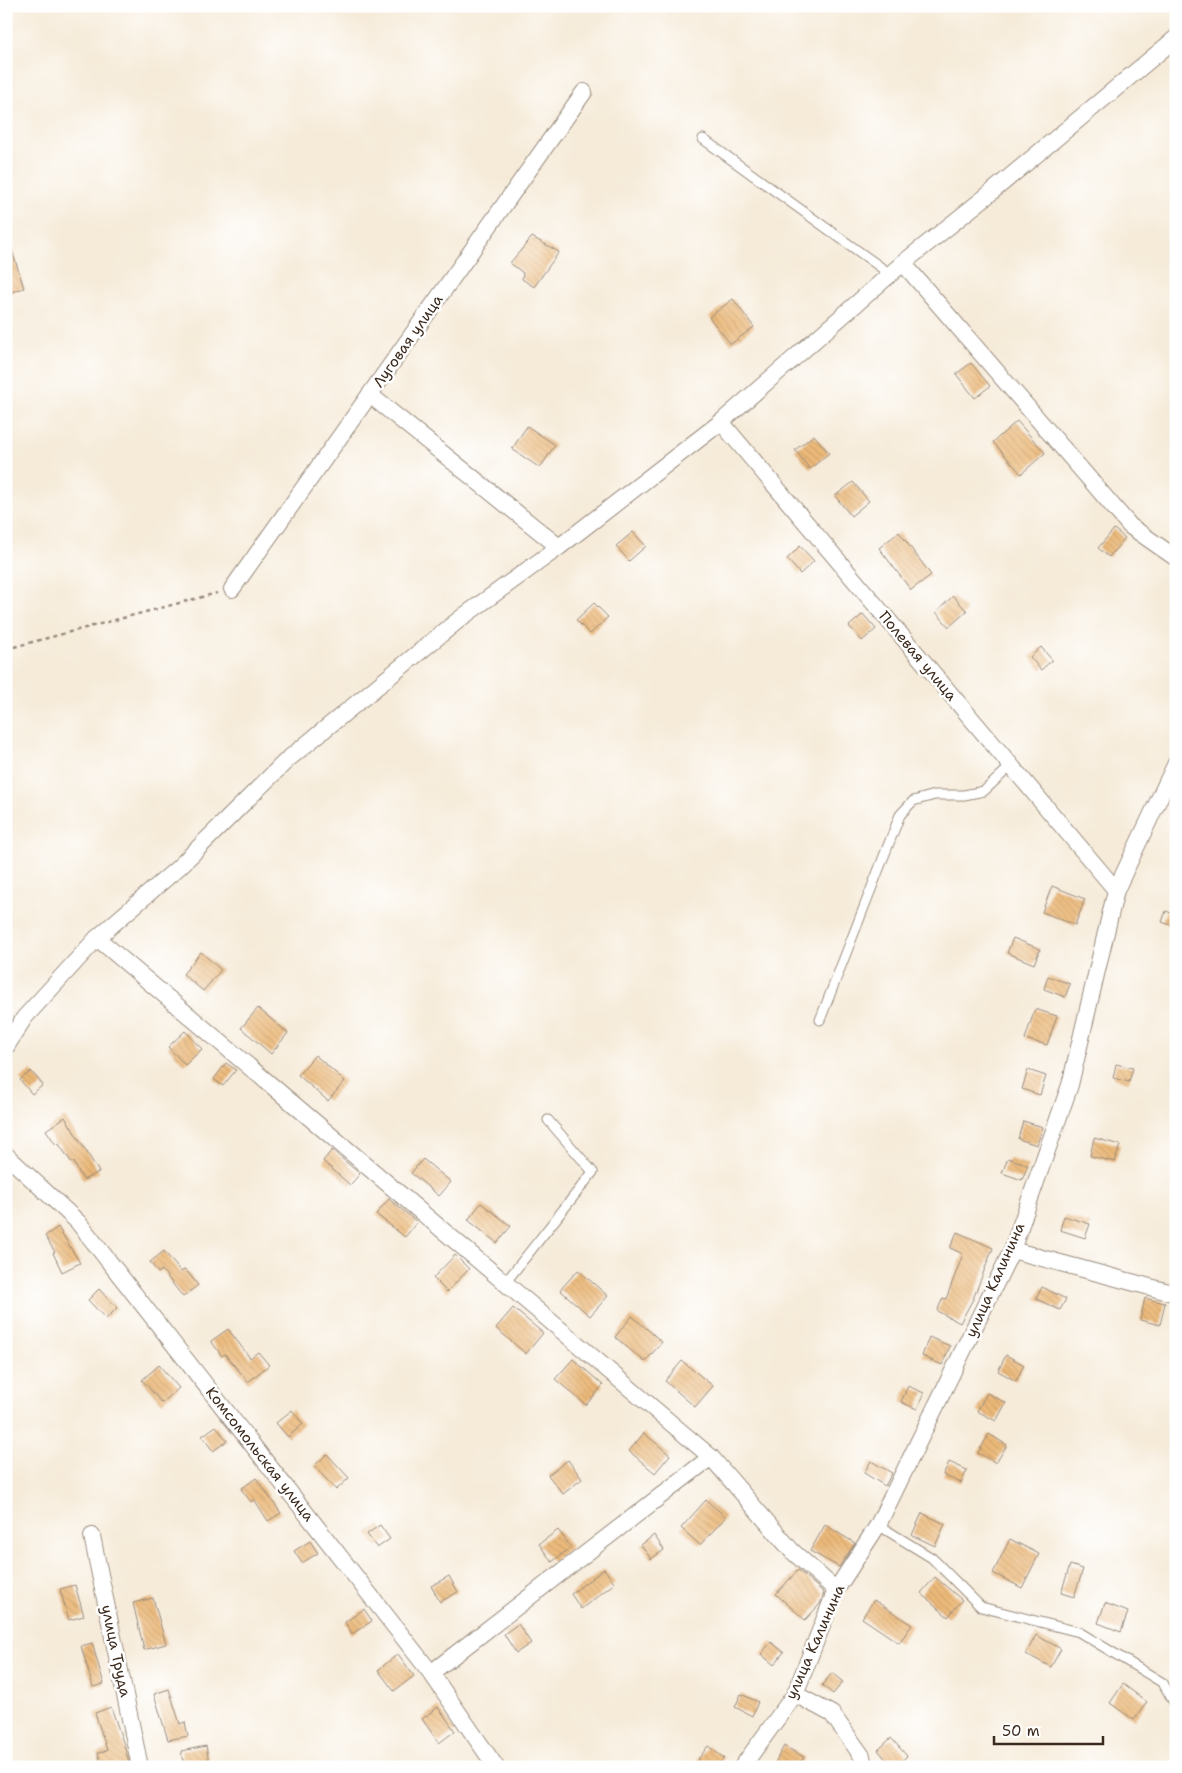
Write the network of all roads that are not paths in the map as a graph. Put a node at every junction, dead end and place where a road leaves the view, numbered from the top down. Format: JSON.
{"nodes":[{"id":1,"x":1176,"y":38,"type":"edge"},
{"id":2,"x":584,"y":92,"type":"dead end"},
{"id":3,"x":703,"y":139,"type":"dead end"},
{"id":4,"x":903,"y":262,"type":"junction"},
{"id":5,"x":890,"y":274,"type":"junction"},
{"id":6,"x":370,"y":396,"type":"junction"},
{"id":7,"x":721,"y":422,"type":"junction"},
{"id":8,"x":559,"y":547,"type":"junction"},
{"id":9,"x":1176,"y":558,"type":"edge"},
{"id":10,"x":232,"y":589,"type":"road end"},
{"id":11,"x":1176,"y":762,"type":"edge"},
{"id":12,"x":1011,"y":766,"type":"junction"},
{"id":13,"x":1116,"y":890,"type":"junction"},
{"id":14,"x":97,"y":938,"type":"junction"},
{"id":15,"x":820,"y":1020,"type":"dead end"},
{"id":16,"x":6,"y":1047,"type":"edge"},
{"id":17,"x":548,"y":1120,"type":"dead end"},
{"id":18,"x":6,"y":1155,"type":"edge"},
{"id":19,"x":1012,"y":1250,"type":"junction"},
{"id":20,"x":505,"y":1283,"type":"junction"},
{"id":21,"x":1176,"y":1294,"type":"edge"},
{"id":22,"x":712,"y":1457,"type":"junction"},
{"id":23,"x":878,"y":1525,"type":"junction"},
{"id":24,"x":92,"y":1536,"type":"dead end"},
{"id":25,"x":836,"y":1590,"type":"junction"},
{"id":26,"x":431,"y":1673,"type":"junction"},
{"id":27,"x":795,"y":1694,"type":"junction"},
{"id":28,"x":1176,"y":1706,"type":"edge"},
{"id":29,"x":140,"y":1767,"type":"edge"},
{"id":30,"x":496,"y":1767,"type":"edge"},
{"id":31,"x":742,"y":1767,"type":"edge"},
{"id":32,"x":864,"y":1767,"type":"edge"}],
"edges":[{"from":1,"to":4,"type":"street"},
{"from":2,"to":6,"type":"street","name":"Луговая улица"},
{"from":3,"to":5,"type":"lane"},
{"from":4,"to":5,"type":"street"},
{"from":4,"to":9,"type":"street"},
{"from":5,"to":7,"type":"street"},
{"from":6,"to":8,"type":"street"},
{"from":6,"to":10,"type":"street","name":"Луговая улица"},
{"from":7,"to":8,"type":"street"},
{"from":7,"to":12,"type":"street","name":"Полевая улица"},
{"from":8,"to":14,"type":"street"},
{"from":11,"to":13,"type":"street","name":"улица Калинина"},
{"from":12,"to":13,"type":"street","name":"Полевая улица"},
{"from":12,"to":15,"type":"lane"},
{"from":13,"to":19,"type":"street","name":"улица Калинина"},
{"from":14,"to":16,"type":"street"},
{"from":14,"to":20,"type":"street"},
{"from":17,"to":20,"type":"lane"},
{"from":18,"to":26,"type":"street","name":"Комсомольская улица"},
{"from":19,"to":21,"type":"street"},
{"from":19,"to":23,"type":"street","name":"улица Калинина"},
{"from":20,"to":22,"type":"street"},
{"from":22,"to":25,"type":"street"},
{"from":22,"to":26,"type":"street"},
{"from":23,"to":25,"type":"street","name":"улица Калинина"},
{"from":23,"to":28,"type":"lane"},
{"from":24,"to":29,"type":"street","name":"улица Труда"},
{"from":25,"to":27,"type":"street","name":"улица Калинина"},
{"from":26,"to":30,"type":"street","name":"Комсомольская улица"},
{"from":27,"to":31,"type":"street","name":"улица Калинина"},
{"from":27,"to":32,"type":"street"}]}
